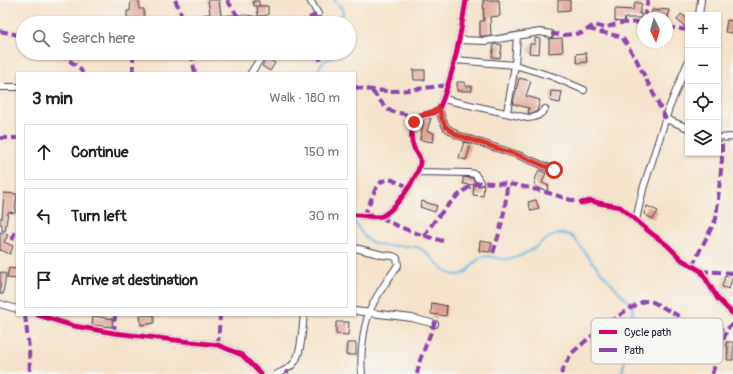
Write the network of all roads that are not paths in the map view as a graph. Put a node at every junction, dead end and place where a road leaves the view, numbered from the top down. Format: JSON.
{"nodes":[{"id":1,"x":310,"y":0,"type":"edge"},
{"id":2,"x":466,"y":0,"type":"edge"},
{"id":3,"x":701,"y":0,"type":"edge"},
{"id":4,"x":699,"y":12,"type":"edge"},
{"id":5,"x":318,"y":14,"type":"dead end"},
{"id":6,"x":551,"y":34,"type":"dead end"},
{"id":7,"x":517,"y":36,"type":"junction"},
{"id":8,"x":459,"y":40,"type":"junction"},
{"id":9,"x":259,"y":60,"type":"edge"},
{"id":10,"x":455,"y":60,"type":"junction"},
{"id":11,"x":515,"y":65,"type":"junction"},
{"id":12,"x":685,"y":69,"type":"edge"},
{"id":13,"x":251,"y":72,"type":"edge"},
{"id":14,"x":0,"y":87,"type":"edge"},
{"id":15,"x":16,"y":87,"type":"edge"},
{"id":16,"x":584,"y":90,"type":"dead end"},
{"id":17,"x":443,"y":100,"type":"junction"},
{"id":18,"x":439,"y":109,"type":"junction"},
{"id":19,"x":545,"y":109,"type":"dead end"},
{"id":20,"x":507,"y":112,"type":"junction"},
{"id":21,"x":666,"y":119,"type":"junction"},
{"id":22,"x":685,"y":127,"type":"edge"},
{"id":23,"x":733,"y":137,"type":"edge"},
{"id":24,"x":721,"y":138,"type":"edge"},
{"id":25,"x":554,"y":170,"type":"dead end"},
{"id":26,"x":418,"y":172,"type":"junction"},
{"id":27,"x":480,"y":182,"type":"dead end"},
{"id":28,"x":581,"y":203,"type":"dead end"},
{"id":29,"x":356,"y":215,"type":"edge"},
{"id":30,"x":636,"y":220,"type":"junction"},
{"id":31,"x":356,"y":248,"type":"edge"},
{"id":32,"x":0,"y":304,"type":"edge"},
{"id":33,"x":16,"y":309,"type":"edge"},
{"id":34,"x":356,"y":311,"type":"edge"},
{"id":35,"x":369,"y":313,"type":"junction"},
{"id":36,"x":733,"y":314,"type":"edge"},
{"id":37,"x":41,"y":316,"type":"edge"},
{"id":38,"x":304,"y":316,"type":"edge"},
{"id":39,"x":435,"y":324,"type":"dead end"},
{"id":40,"x":261,"y":374,"type":"edge"},
{"id":41,"x":277,"y":374,"type":"edge"},
{"id":42,"x":362,"y":374,"type":"edge"}],
"edges":[{"from":1,"to":5,"type":"street"},
{"from":2,"to":8,"type":"street"},
{"from":3,"to":4,"type":"street"},
{"from":6,"to":7,"type":"street"},
{"from":7,"to":8,"type":"street"},
{"from":7,"to":11,"type":"street"},
{"from":8,"to":10,"type":"street"},
{"from":9,"to":13,"type":"street"},
{"from":10,"to":11,"type":"street"},
{"from":10,"to":17,"type":"street"},
{"from":11,"to":16,"type":"street"},
{"from":11,"to":20,"type":"street"},
{"from":12,"to":21,"type":"street"},
{"from":14,"to":15,"type":"street"},
{"from":17,"to":18,"type":"street"},
{"from":17,"to":20,"type":"street"},
{"from":18,"to":25,"type":"street"},
{"from":18,"to":26,"type":"street"},
{"from":19,"to":20,"type":"street"},
{"from":21,"to":22,"type":"street"},
{"from":21,"to":30,"type":"street"},
{"from":23,"to":24,"type":"street"},
{"from":26,"to":27,"type":"street"},
{"from":26,"to":29,"type":"street"},
{"from":28,"to":30,"type":"street"},
{"from":30,"to":36,"type":"street"},
{"from":31,"to":35,"type":"street"},
{"from":32,"to":33,"type":"street"},
{"from":34,"to":35,"type":"street"},
{"from":35,"to":39,"type":"street"},
{"from":35,"to":42,"type":"street"},
{"from":37,"to":40,"type":"street"},
{"from":38,"to":41,"type":"street"}]}
